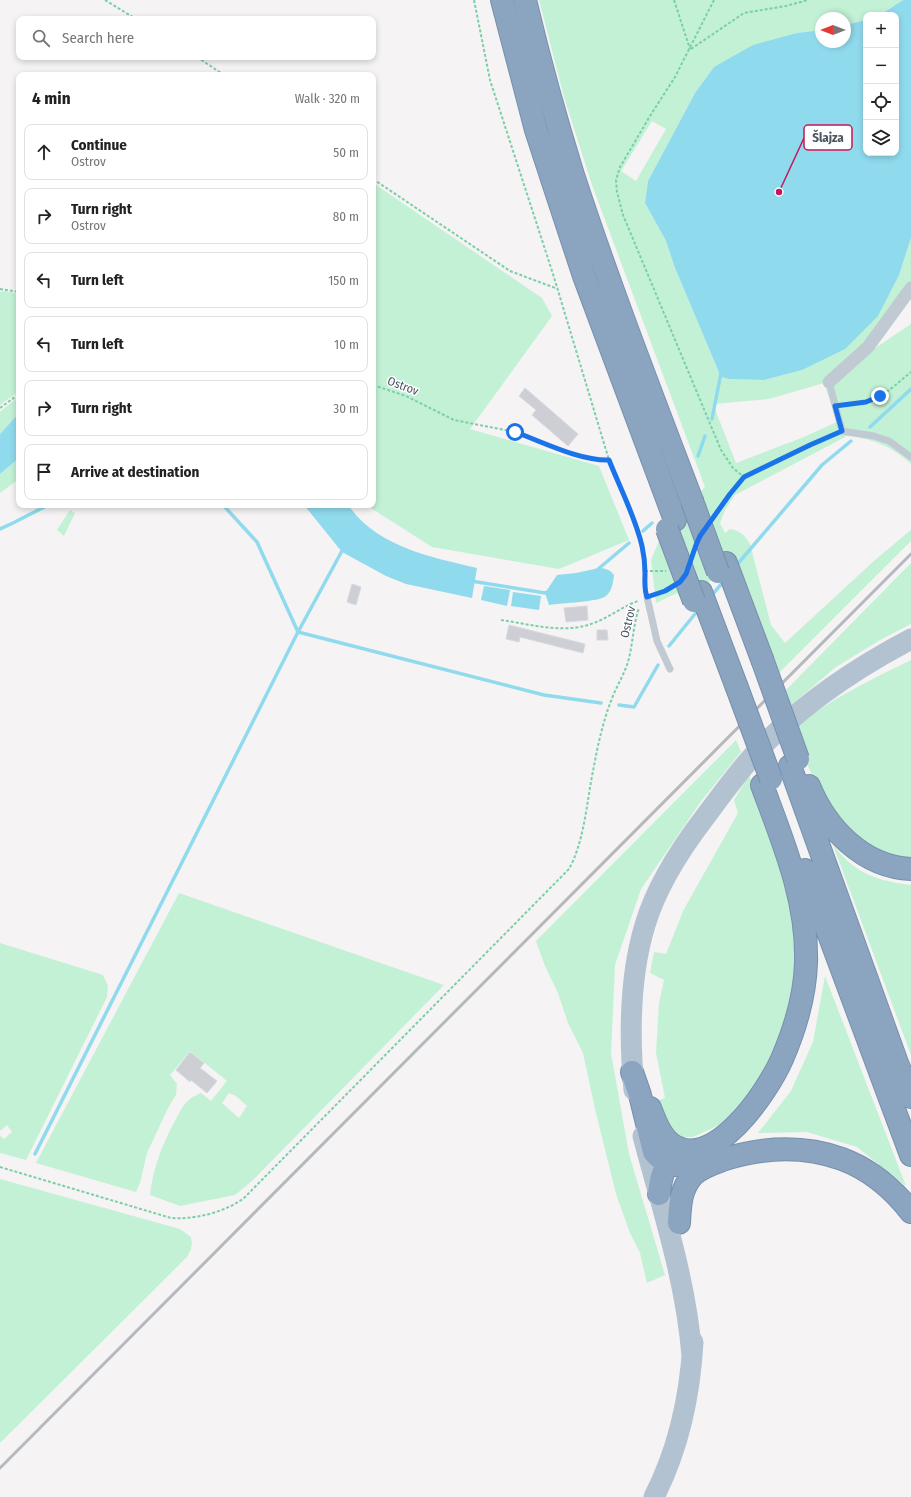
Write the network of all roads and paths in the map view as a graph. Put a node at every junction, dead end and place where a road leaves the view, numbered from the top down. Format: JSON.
{"nodes":[{"id":1,"x":105,"y":0,"type":"edge"},
{"id":2,"x":474,"y":0,"type":"edge"},
{"id":3,"x":502,"y":0,"type":"edge"},
{"id":4,"x":525,"y":0,"type":"edge"},
{"id":5,"x":674,"y":0,"type":"edge"},
{"id":6,"x":714,"y":0,"type":"edge"},
{"id":7,"x":808,"y":0,"type":"edge"},
{"id":8,"x":131,"y":16,"type":"edge"},
{"id":9,"x":690,"y":50,"type":"junction"},
{"id":10,"x":202,"y":60,"type":"edge"},
{"id":11,"x":220,"y":72,"type":"edge"},
{"id":12,"x":376,"y":181,"type":"edge"},
{"id":13,"x":911,"y":288,"type":"edge"},
{"id":14,"x":0,"y":289,"type":"edge"},
{"id":15,"x":558,"y":290,"type":"junction"},
{"id":16,"x":16,"y":292,"type":"edge"},
{"id":17,"x":911,"y":372,"type":"edge"},
{"id":18,"x":829,"y":382,"type":"joint"},
{"id":19,"x":376,"y":386,"type":"edge"},
{"id":20,"x":16,"y":396,"type":"edge"},
{"id":21,"x":835,"y":406,"type":"junction"},
{"id":22,"x":0,"y":408,"type":"edge"},
{"id":23,"x":842,"y":431,"type":"junction"},
{"id":24,"x":911,"y":457,"type":"edge"},
{"id":25,"x":609,"y":460,"type":"junction"},
{"id":26,"x":744,"y":477,"type":"junction"},
{"id":27,"x":712,"y":519,"type":"dead end"},
{"id":28,"x":676,"y":585,"type":"dead end"},
{"id":29,"x":647,"y":597,"type":"junction"},
{"id":30,"x":501,"y":620,"type":"dead end"},
{"id":31,"x":911,"y":639,"type":"edge"},
{"id":32,"x":670,"y":669,"type":"dead end"},
{"id":33,"x":794,"y":762,"type":"junction"},
{"id":34,"x":767,"y":782,"type":"junction"},
{"id":35,"x":705,"y":816,"type":"junction"},
{"id":36,"x":911,"y":870,"type":"edge"},
{"id":37,"x":632,"y":1072,"type":"junction"},
{"id":38,"x":911,"y":1097,"type":"edge"},
{"id":39,"x":650,"y":1108,"type":"junction"},
{"id":40,"x":711,"y":1154,"type":"junction"},
{"id":41,"x":911,"y":1155,"type":"edge"},
{"id":42,"x":666,"y":1164,"type":"junction"},
{"id":43,"x":0,"y":1167,"type":"edge"},
{"id":44,"x":659,"y":1194,"type":"junction"},
{"id":45,"x":911,"y":1212,"type":"edge"},
{"id":46,"x":679,"y":1223,"type":"junction"},
{"id":47,"x":692,"y":1356,"type":"junction"},
{"id":48,"x":654,"y":1497,"type":"edge"}],
"edges":[{"from":1,"to":8,"type":"path"},
{"from":2,"to":15,"type":"path","name":"Ostrov"},
{"from":3,"to":34,"type":"highway","bridge":true},
{"from":4,"to":33,"type":"highway","bridge":true},
{"from":5,"to":9,"type":"path"},
{"from":6,"to":9,"type":"path"},
{"from":7,"to":9,"type":"path"},
{"from":9,"to":26,"type":"path"},
{"from":10,"to":11,"type":"path"},
{"from":12,"to":15,"type":"path"},
{"from":13,"to":18,"type":"street"},
{"from":14,"to":16,"type":"path"},
{"from":15,"to":25,"type":"path","name":"Ostrov"},
{"from":17,"to":21,"type":"path"},
{"from":18,"to":21,"type":"lane"},
{"from":19,"to":25,"type":"path","name":"Ostrov"},
{"from":20,"to":22,"type":"path"},
{"from":21,"to":23,"type":"lane"},
{"from":23,"to":24,"type":"lane"},
{"from":23,"to":26,"type":"path"},
{"from":25,"to":29,"type":"path","name":"Ostrov"},
{"from":26,"to":27,"type":"path"},
{"from":28,"to":29,"type":"path"},
{"from":29,"to":30,"type":"path"},
{"from":29,"to":32,"type":"lane"},
{"from":29,"to":43,"type":"path","name":"Ostrov"},
{"from":31,"to":35,"type":"main road"},
{"from":33,"to":36,"type":"highway"},
{"from":33,"to":38,"type":"highway"},
{"from":34,"to":40,"type":"highway"},
{"from":34,"to":41,"type":"highway"},
{"from":35,"to":37,"type":"main road"},
{"from":35,"to":39,"type":"main road"},
{"from":37,"to":42,"type":"highway"},
{"from":37,"to":44,"type":"main road"},
{"from":39,"to":40,"type":"highway"},
{"from":39,"to":42,"type":"main road"},
{"from":40,"to":42,"type":"highway"},
{"from":40,"to":45,"type":"highway"},
{"from":40,"to":46,"type":"highway"},
{"from":42,"to":44,"type":"highway"},
{"from":42,"to":46,"type":"main road"},
{"from":44,"to":47,"type":"main road"},
{"from":46,"to":47,"type":"main road"},
{"from":47,"to":48,"type":"main road"}]}
